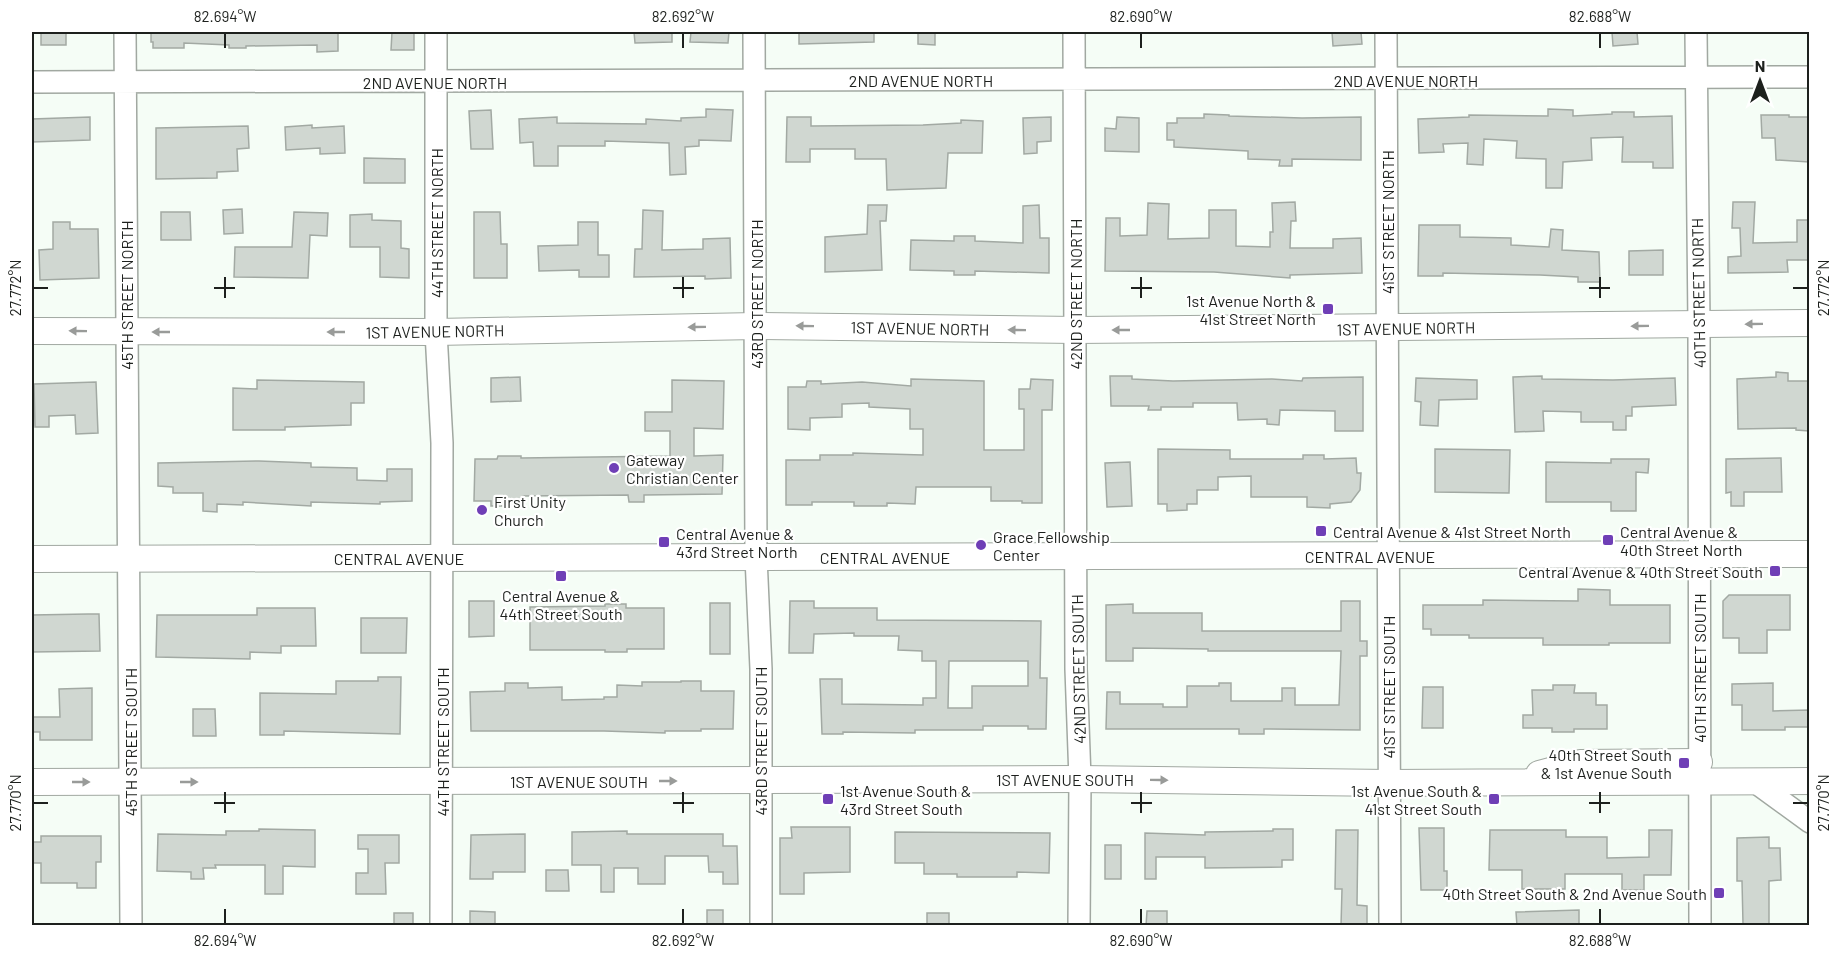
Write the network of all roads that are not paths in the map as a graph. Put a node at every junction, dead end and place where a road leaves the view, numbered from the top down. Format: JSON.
{"nodes":[{"id":1,"x":125,"y":32,"type":"edge"},
{"id":2,"x":436,"y":32,"type":"edge"},
{"id":3,"x":754,"y":32,"type":"edge"},
{"id":4,"x":1074,"y":32,"type":"edge"},
{"id":5,"x":1386,"y":32,"type":"edge"},
{"id":6,"x":1696,"y":32,"type":"edge"},
{"id":7,"x":1809,"y":77,"type":"edge"},
{"id":8,"x":1696,"y":78,"type":"junction"},
{"id":9,"x":1074,"y":79,"type":"junction"},
{"id":10,"x":755,"y":81,"type":"junction"},
{"id":11,"x":1386,"y":81,"type":"junction"},
{"id":12,"x":32,"y":82,"type":"edge"},
{"id":13,"x":125,"y":82,"type":"junction"},
{"id":14,"x":436,"y":82,"type":"junction"},
{"id":15,"x":1809,"y":323,"type":"edge"},
{"id":16,"x":1699,"y":325,"type":"junction"},
{"id":17,"x":756,"y":326,"type":"junction"},
{"id":18,"x":1387,"y":329,"type":"junction"},
{"id":19,"x":1076,"y":330,"type":"junction"},
{"id":20,"x":32,"y":331,"type":"edge"},
{"id":21,"x":126,"y":332,"type":"junction"},
{"id":22,"x":436,"y":332,"type":"junction"},
{"id":23,"x":1809,"y":554,"type":"edge"},
{"id":24,"x":1388,"y":555,"type":"junction"},
{"id":25,"x":1698,"y":555,"type":"junction"},
{"id":26,"x":756,"y":557,"type":"junction"},
{"id":27,"x":1077,"y":557,"type":"junction"},
{"id":28,"x":441,"y":558,"type":"junction"},
{"id":29,"x":32,"y":559,"type":"edge"},
{"id":30,"x":128,"y":559,"type":"junction"},
{"id":31,"x":1700,"y":771,"type":"junction"},
{"id":32,"x":1080,"y":779,"type":"junction"},
{"id":33,"x":442,"y":781,"type":"junction"},
{"id":34,"x":759,"y":781,"type":"junction"},
{"id":35,"x":1809,"y":781,"type":"edge"},
{"id":36,"x":32,"y":782,"type":"edge"},
{"id":37,"x":130,"y":782,"type":"junction"},
{"id":38,"x":1755,"y":782,"type":"junction"},
{"id":39,"x":1388,"y":783,"type":"junction"},
{"id":40,"x":1809,"y":822,"type":"edge"},
{"id":41,"x":131,"y":926,"type":"edge"},
{"id":42,"x":441,"y":926,"type":"edge"},
{"id":43,"x":761,"y":926,"type":"edge"},
{"id":44,"x":1079,"y":926,"type":"edge"},
{"id":45,"x":1390,"y":926,"type":"edge"},
{"id":46,"x":1700,"y":926,"type":"edge"}],
"edges":[{"from":1,"to":13,"type":"street","name":"45TH STREET NORTH"},
{"from":2,"to":14,"type":"street","name":"44TH STREET NORTH"},
{"from":3,"to":10,"type":"street","name":"43RD STREET NORTH"},
{"from":4,"to":9,"type":"street","name":"42ND STREET NORTH"},
{"from":5,"to":11,"type":"street","name":"41ST STREET NORTH"},
{"from":6,"to":8,"type":"street","name":"40TH STREET NORTH"},
{"from":7,"to":8,"type":"street","name":"2ND AVENUE NORTH"},
{"from":8,"to":11,"type":"street","name":"2ND AVENUE NORTH"},
{"from":8,"to":16,"type":"street","name":"40TH STREET NORTH"},
{"from":9,"to":10,"type":"street","name":"2ND AVENUE NORTH"},
{"from":9,"to":11,"type":"street","name":"2ND AVENUE NORTH"},
{"from":9,"to":19,"type":"street","name":"42ND STREET NORTH"},
{"from":10,"to":14,"type":"street","name":"2ND AVENUE NORTH"},
{"from":10,"to":17,"type":"street","name":"43RD STREET NORTH"},
{"from":11,"to":18,"type":"street","name":"41ST STREET NORTH"},
{"from":12,"to":13,"type":"street","name":"2ND AVENUE NORTH"},
{"from":13,"to":14,"type":"street","name":"2ND AVENUE NORTH"},
{"from":13,"to":21,"type":"street","name":"45TH STREET NORTH"},
{"from":14,"to":22,"type":"street","name":"44TH STREET NORTH"},
{"from":15,"to":16,"type":"main road","name":"1ST AVENUE NORTH","one_way":true},
{"from":16,"to":18,"type":"main road","name":"1ST AVENUE NORTH","one_way":true},
{"from":16,"to":25,"type":"street","name":"40TH STREET NORTH"},
{"from":19,"to":17,"type":"main road","name":"1ST AVENUE NORTH","one_way":true},
{"from":17,"to":22,"type":"main road","name":"1ST AVENUE NORTH","one_way":true},
{"from":17,"to":26,"type":"street","name":"43RD STREET NORTH"},
{"from":18,"to":19,"type":"main road","name":"1ST AVENUE NORTH","one_way":true},
{"from":18,"to":24,"type":"street","name":"41ST STREET NORTH"},
{"from":19,"to":27,"type":"street","name":"42ND STREET NORTH"},
{"from":21,"to":20,"type":"main road","name":"1ST AVENUE NORTH","one_way":true},
{"from":22,"to":21,"type":"main road","name":"1ST AVENUE NORTH","one_way":true},
{"from":21,"to":30,"type":"street","name":"45TH STREET NORTH"},
{"from":22,"to":28,"type":"street","name":"44TH STREET NORTH"},
{"from":23,"to":25,"type":"main road","name":"CENTRAL AVENUE"},
{"from":24,"to":25,"type":"main road","name":"CENTRAL AVENUE"},
{"from":24,"to":27,"type":"main road","name":"CENTRAL AVENUE"},
{"from":24,"to":39,"type":"street","name":"41ST STREET SOUTH"},
{"from":25,"to":31,"type":"street","name":"40TH STREET SOUTH"},
{"from":26,"to":27,"type":"main road","name":"CENTRAL AVENUE"},
{"from":26,"to":28,"type":"main road","name":"CENTRAL AVENUE"},
{"from":26,"to":34,"type":"street","name":"43RD STREET SOUTH"},
{"from":27,"to":32,"type":"street","name":"42ND STREET SOUTH"},
{"from":28,"to":30,"type":"main road","name":"CENTRAL AVENUE"},
{"from":28,"to":33,"type":"street","name":"44TH STREET SOUTH"},
{"from":29,"to":30,"type":"main road","name":"CENTRAL AVENUE"},
{"from":30,"to":37,"type":"street","name":"45TH STREET SOUTH"},
{"from":31,"to":38,"type":"main road","name":"1ST AVENUE SOUTH"},
{"from":31,"to":39,"type":"main road","name":"1ST AVENUE SOUTH"},
{"from":31,"to":46,"type":"street","name":"40TH STREET SOUTH"},
{"from":32,"to":34,"type":"main road","name":"1ST AVENUE SOUTH"},
{"from":32,"to":39,"type":"main road","name":"1ST AVENUE SOUTH","one_way":true},
{"from":32,"to":44,"type":"street","name":"42ND STREET SOUTH"},
{"from":33,"to":34,"type":"main road","name":"1ST AVENUE SOUTH","one_way":true},
{"from":37,"to":33,"type":"main road","name":"1ST AVENUE SOUTH","one_way":true},
{"from":33,"to":42,"type":"street","name":"44TH STREET SOUTH"},
{"from":34,"to":43,"type":"street","name":"43RD STREET SOUTH"},
{"from":35,"to":38,"type":"main road","name":"1ST AVENUE SOUTH"},
{"from":36,"to":37,"type":"main road","name":"1ST AVENUE SOUTH","one_way":true},
{"from":37,"to":41,"type":"street","name":"45TH STREET SOUTH"},
{"from":38,"to":40,"type":"street"},
{"from":39,"to":45,"type":"street","name":"41ST STREET SOUTH"}]}
